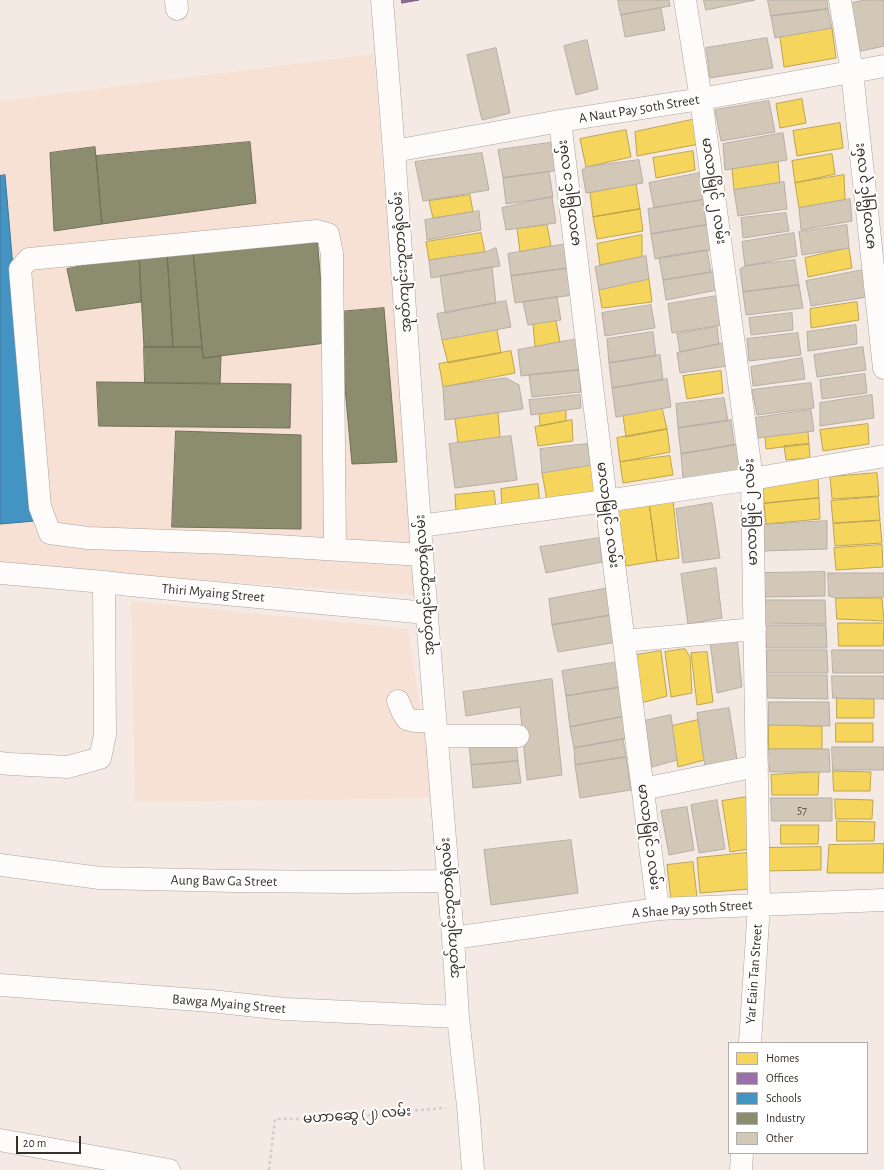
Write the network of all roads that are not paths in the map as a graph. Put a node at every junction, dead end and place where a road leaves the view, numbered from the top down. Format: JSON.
{"nodes":[{"id":1,"x":382,"y":0,"type":"edge"},
{"id":2,"x":685,"y":0,"type":"edge"},
{"id":3,"x":840,"y":0,"type":"edge"},
{"id":4,"x":884,"y":66,"type":"edge"},
{"id":5,"x":852,"y":72,"type":"junction"},
{"id":6,"x":701,"y":99,"type":"junction"},
{"id":7,"x":560,"y":121,"type":"junction"},
{"id":8,"x":394,"y":152,"type":"junction"},
{"id":9,"x":884,"y":368,"type":"edge"},
{"id":10,"x":884,"y":456,"type":"edge"},
{"id":11,"x":752,"y":479,"type":"junction"},
{"id":12,"x":606,"y":501,"type":"junction"},
{"id":13,"x":420,"y":526,"type":"junction"},
{"id":14,"x":335,"y":549,"type":"junction"},
{"id":15,"x":422,"y":555,"type":"junction"},
{"id":16,"x":0,"y":573,"type":"edge"},
{"id":17,"x":104,"y":582,"type":"junction"},
{"id":18,"x":427,"y":613,"type":"junction"},
{"id":19,"x":755,"y":629,"type":"junction"},
{"id":20,"x":624,"y":641,"type":"junction"},
{"id":21,"x":398,"y":701,"type":"dead end"},
{"id":22,"x":436,"y":729,"type":"junction"},
{"id":23,"x":518,"y":736,"type":"dead end"},
{"id":24,"x":0,"y":763,"type":"edge"},
{"id":25,"x":757,"y":766,"type":"junction"},
{"id":26,"x":643,"y":789,"type":"junction"},
{"id":27,"x":0,"y":865,"type":"edge"},
{"id":28,"x":448,"y":881,"type":"junction"},
{"id":29,"x":884,"y":900,"type":"edge"},
{"id":30,"x":759,"y":905,"type":"junction"},
{"id":31,"x":658,"y":909,"type":"junction"},
{"id":32,"x":453,"y":938,"type":"junction"},
{"id":33,"x":0,"y":985,"type":"edge"},
{"id":34,"x":458,"y":1017,"type":"junction"},
{"id":35,"x":750,"y":1042,"type":"edge"},
{"id":36,"x":0,"y":1140,"type":"edge"},
{"id":37,"x":742,"y":1154,"type":"edge"},
{"id":38,"x":169,"y":1170,"type":"edge"},
{"id":39,"x":473,"y":1170,"type":"edge"},
{"id":40,"x":741,"y":1170,"type":"edge"}],
"edges":[{"from":1,"to":8,"type":"street","name":"အုတ်ကျင်းဘူတာရုံလမ်း"},
{"from":2,"to":6,"type":"street","name":"မာလာမြိုင် ၂ လမ်း"},
{"from":3,"to":5,"type":"street","name":"မာလာမြိုင် ၃ လမ်း"},
{"from":4,"to":5,"type":"street","name":"A Naut Pay 50th Street"},
{"from":5,"to":6,"type":"street","name":"A Naut Pay 50th Street"},
{"from":5,"to":9,"type":"street","name":"မာလာမြိုင် ၃ လမ်း"},
{"from":6,"to":7,"type":"street","name":"A Naut Pay 50th Street"},
{"from":6,"to":11,"type":"street","name":"မာလာမြိုင် ၂ လမ်း"},
{"from":7,"to":8,"type":"street","name":"A Naut Pay 50th Street"},
{"from":7,"to":12,"type":"street","name":"မာလာမြိုင် ၁ လမ်း"},
{"from":8,"to":13,"type":"street","name":"အုတ်ကျင်းဘူတာရုံလမ်း"},
{"from":10,"to":11,"type":"street"},
{"from":11,"to":12,"type":"street"},
{"from":11,"to":19,"type":"street","name":"မာလာမြိုင် ၂ လမ်း"},
{"from":12,"to":13,"type":"street"},
{"from":12,"to":20,"type":"street","name":"မာလာမြိုင် ၁ လမ်း"},
{"from":13,"to":15,"type":"street","name":"အုတ်ကျင်းဘူတာရုံလမ်း"},
{"from":14,"to":14,"type":"street"},
{"from":14,"to":15,"type":"street"},
{"from":15,"to":18,"type":"street","name":"အုတ်ကျင်းဘူတာရုံလမ်း"},
{"from":16,"to":17,"type":"street","name":"Thiri Myaing Street"},
{"from":17,"to":18,"type":"street","name":"Thiri Myaing Street"},
{"from":17,"to":24,"type":"street"},
{"from":18,"to":22,"type":"street","name":"အုတ်ကျင်းဘူတာရုံလမ်း"},
{"from":19,"to":20,"type":"street"},
{"from":19,"to":25,"type":"street","name":"မာလာမြိုင် ၂ လမ်း"},
{"from":20,"to":26,"type":"street","name":"မာလာမြိုင် ၁ လမ်း"},
{"from":21,"to":22,"type":"street"},
{"from":22,"to":23,"type":"street"},
{"from":22,"to":28,"type":"street","name":"အုတ်ကျင်းဘူတာရုံလမ်း"},
{"from":25,"to":26,"type":"street"},
{"from":25,"to":30,"type":"street","name":"မာလာမြိုင် ၂ လမ်း"},
{"from":26,"to":31,"type":"street","name":"မာလာမြိုင် ၁ လမ်း"},
{"from":27,"to":28,"type":"street","name":"Aung Baw Ga Street"},
{"from":28,"to":32,"type":"street","name":"အုတ်ကျင်းဘူတာရုံလမ်း"},
{"from":29,"to":30,"type":"street","name":"A Shae Pay 50th Street"},
{"from":30,"to":31,"type":"street","name":"A Shae Pay 50th Street"},
{"from":30,"to":35,"type":"street","name":"Yar Eain Tan Street"},
{"from":31,"to":32,"type":"street","name":"A Shae Pay 50th Street"},
{"from":32,"to":34,"type":"street","name":"အုတ်ကျင်းဘူတာရုံလမ်း"},
{"from":33,"to":34,"type":"street","name":"Bawga Myaing Street"},
{"from":34,"to":39,"type":"street","name":"အုတ်ကျင်းဘူတာရုံလမ်း"},
{"from":36,"to":38,"type":"street"},
{"from":37,"to":40,"type":"street"}]}
